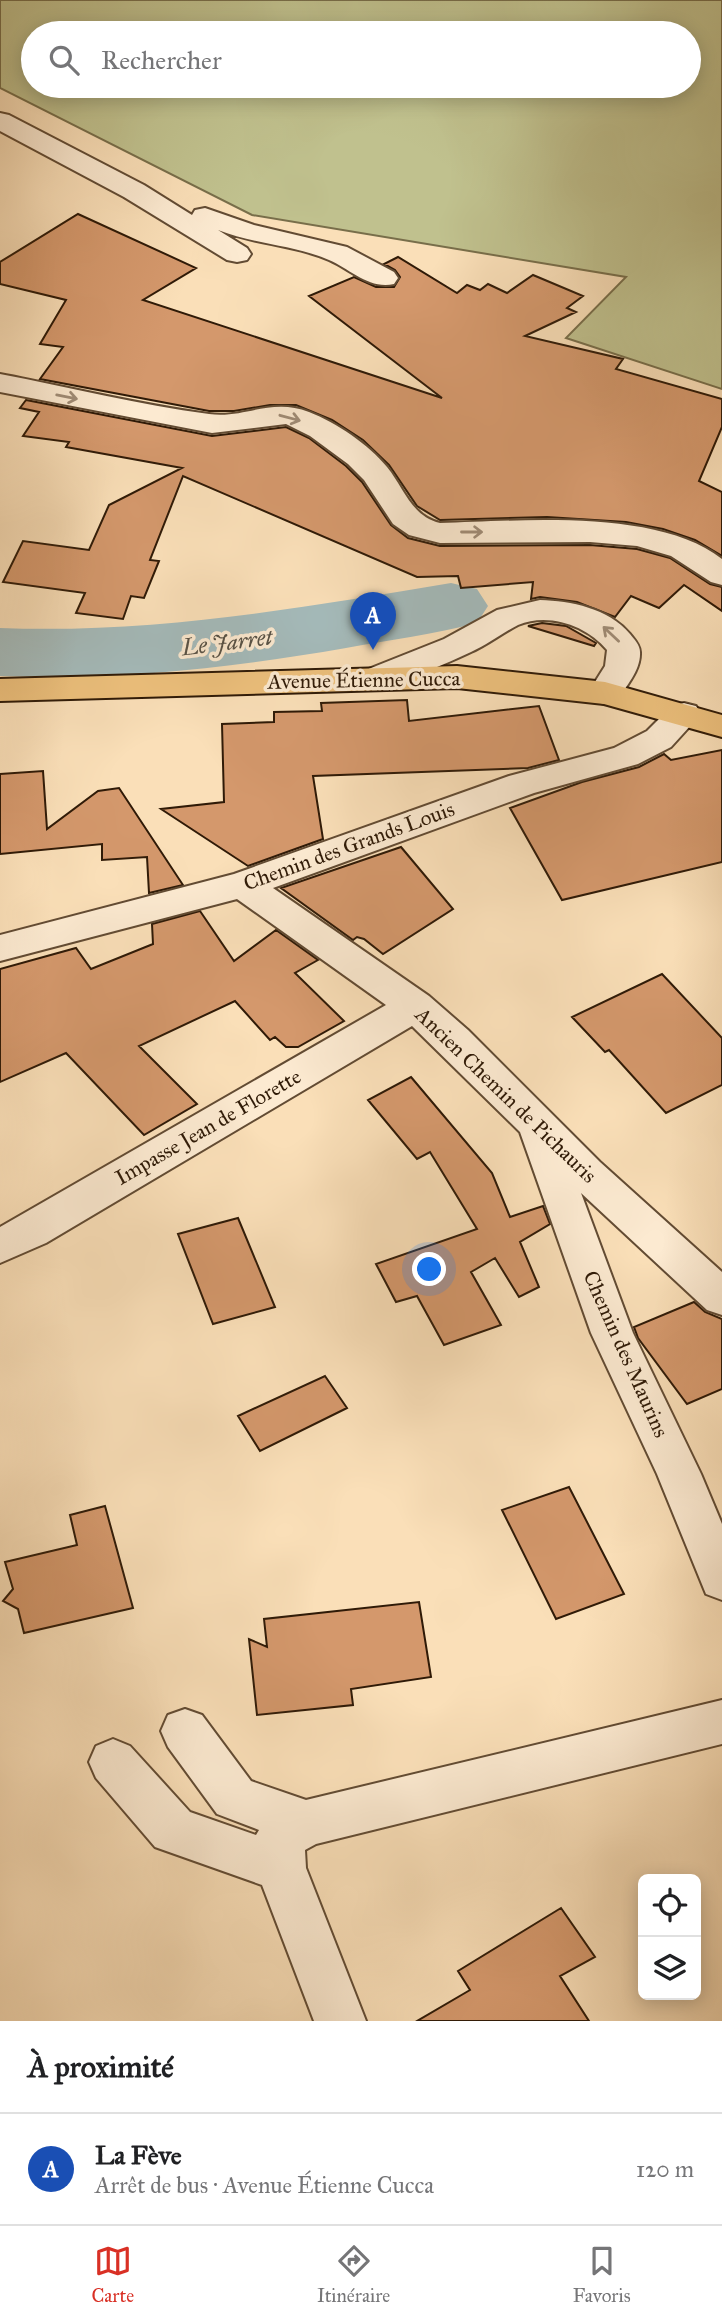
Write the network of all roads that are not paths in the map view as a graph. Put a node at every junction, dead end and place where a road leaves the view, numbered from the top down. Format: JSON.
{"nodes":[{"id":1,"x":0,"y":121,"type":"edge"},
{"id":2,"x":134,"y":191,"type":"junction"},
{"id":3,"x":237,"y":254,"type":"dead end"},
{"id":4,"x":384,"y":278,"type":"dead end"},
{"id":5,"x":0,"y":383,"type":"edge"},
{"id":6,"x":722,"y":575,"type":"edge"},
{"id":7,"x":378,"y":678,"type":"junction"},
{"id":8,"x":0,"y":690,"type":"edge"},
{"id":9,"x":605,"y":693,"type":"junction"},
{"id":10,"x":684,"y":714,"type":"junction"},
{"id":11,"x":722,"y":726,"type":"edge"},
{"id":12,"x":243,"y":885,"type":"junction"},
{"id":13,"x":0,"y":948,"type":"edge"},
{"id":14,"x":415,"y":1006,"type":"junction"},
{"id":15,"x":536,"y":1125,"type":"junction"},
{"id":16,"x":0,"y":1246,"type":"edge"},
{"id":17,"x":722,"y":1298,"type":"edge"},
{"id":18,"x":722,"y":1580,"type":"edge"},
{"id":19,"x":722,"y":1722,"type":"edge"},
{"id":20,"x":185,"y":1731,"type":"dead end"},
{"id":21,"x":113,"y":1762,"type":"dead end"},
{"id":22,"x":306,"y":1823,"type":"junction"},
{"id":23,"x":281,"y":1868,"type":"junction"},
{"id":24,"x":340,"y":2021,"type":"edge"}],
"edges":[{"from":1,"to":2,"type":"street"},
{"from":2,"to":3,"type":"street"},
{"from":2,"to":4,"type":"street"},
{"from":5,"to":6,"type":"street","one_way":true},
{"from":7,"to":8,"type":"main road","name":"Avenue Étienne Cucca"},
{"from":7,"to":9,"type":"main road","name":"Avenue Étienne Cucca"},
{"from":9,"to":7,"type":"street","one_way":true},
{"from":9,"to":10,"type":"main road","name":"Avenue Étienne Cucca"},
{"from":10,"to":11,"type":"main road","name":"Avenue Étienne Cucca"},
{"from":10,"to":12,"type":"street","name":"Chemin des Grands Louis"},
{"from":12,"to":13,"type":"street","name":"Chemin des Grands Louis"},
{"from":12,"to":14,"type":"street","name":"Ancien Chemin de Pichauris"},
{"from":14,"to":15,"type":"street","name":"Ancien Chemin de Pichauris"},
{"from":14,"to":16,"type":"street","name":"Impasse Jean de Florette"},
{"from":15,"to":17,"type":"street","name":"Ancien Chemin de Pichauris"},
{"from":15,"to":18,"type":"street","name":"Chemin des Maurins"},
{"from":19,"to":22,"type":"street"},
{"from":20,"to":22,"type":"street"},
{"from":21,"to":23,"type":"street"},
{"from":22,"to":23,"type":"street"},
{"from":23,"to":24,"type":"street"}]}
